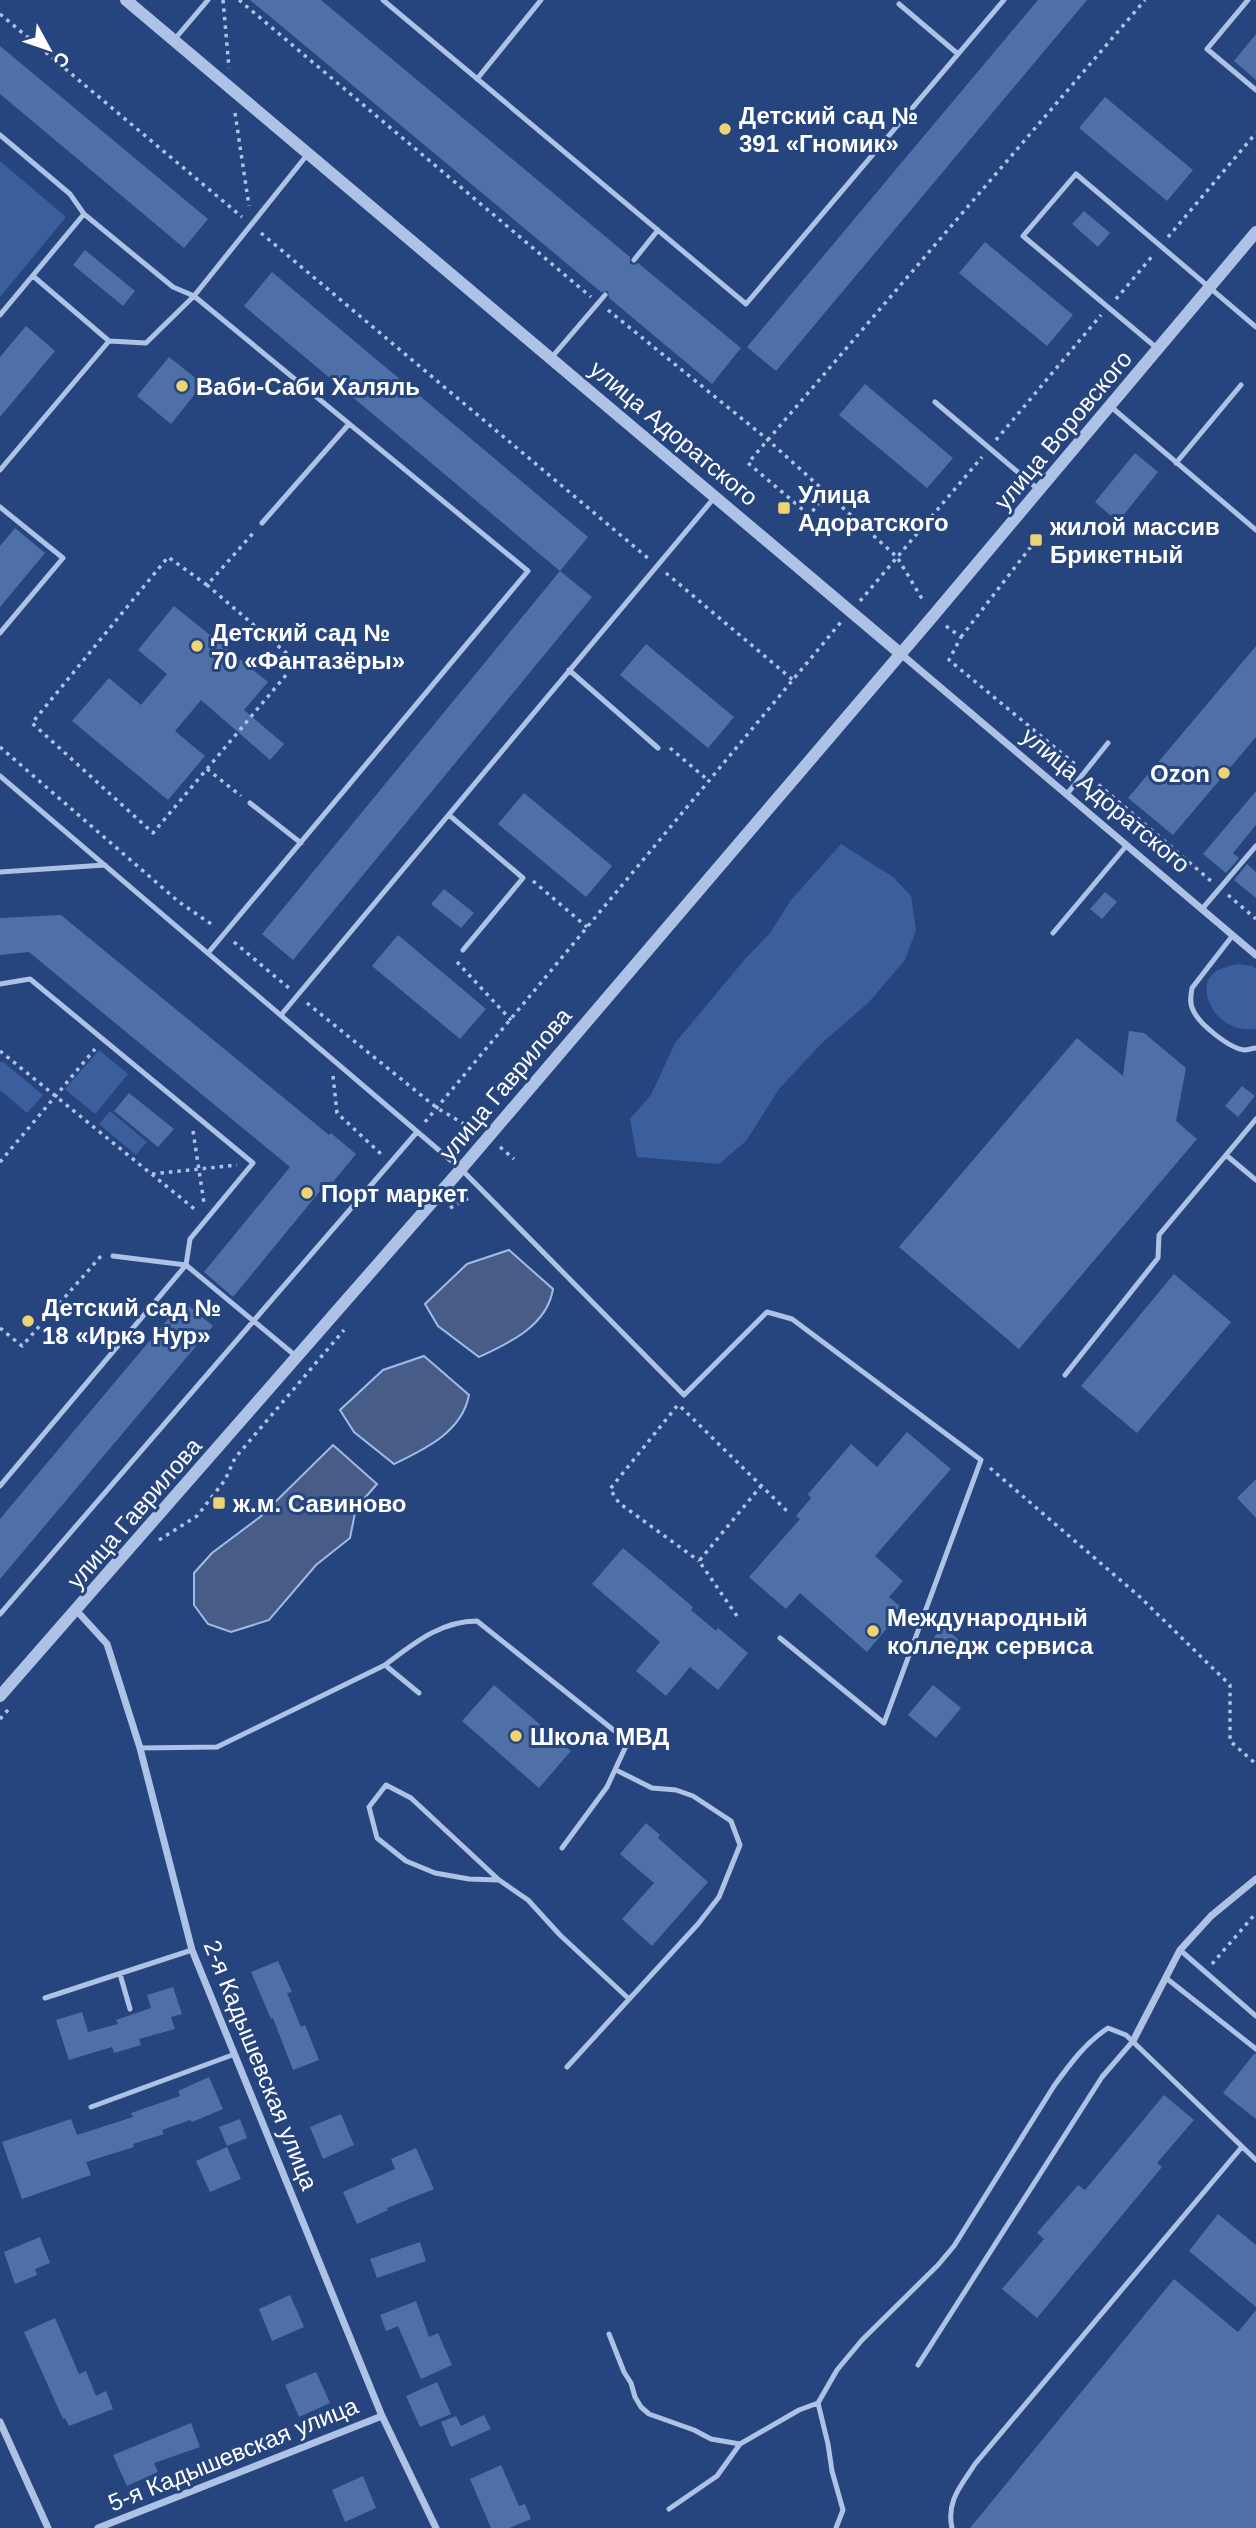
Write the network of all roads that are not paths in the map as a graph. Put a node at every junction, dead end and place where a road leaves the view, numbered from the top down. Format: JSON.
{"nodes":[{"id":1,"x":127,"y":0,"type":"edge"},
{"id":2,"x":208,"y":0,"type":"edge"},
{"id":3,"x":383,"y":0,"type":"edge"},
{"id":4,"x":541,"y":0,"type":"edge"},
{"id":5,"x":1004,"y":0,"type":"edge"},
{"id":6,"x":1246,"y":1,"type":"edge"},
{"id":7,"x":900,"y":4,"type":"dead end"},
{"id":8,"x":174,"y":40,"type":"junction"},
{"id":9,"x":958,"y":54,"type":"junction"},
{"id":10,"x":477,"y":79,"type":"junction"},
{"id":11,"x":1256,"y":90,"type":"edge"},
{"id":12,"x":0,"y":135,"type":"edge"},
{"id":13,"x":309,"y":153,"type":"junction"},
{"id":14,"x":84,"y":214,"type":"junction"},
{"id":15,"x":658,"y":230,"type":"junction"},
{"id":16,"x":1256,"y":232,"type":"edge"},
{"id":17,"x":634,"y":260,"type":"dead end"},
{"id":18,"x":33,"y":276,"type":"junction"},
{"id":19,"x":1210,"y":287,"type":"junction"},
{"id":20,"x":605,"y":295,"type":"dead end"},
{"id":21,"x":194,"y":296,"type":"junction"},
{"id":22,"x":0,"y":316,"type":"edge"},
{"id":23,"x":1256,"y":327,"type":"edge"},
{"id":24,"x":109,"y":341,"type":"junction"},
{"id":25,"x":1158,"y":349,"type":"junction"},
{"id":26,"x":552,"y":357,"type":"junction"},
{"id":27,"x":1241,"y":385,"type":"dead end"},
{"id":28,"x":935,"y":402,"type":"dead end"},
{"id":29,"x":1110,"y":406,"type":"junction"},
{"id":30,"x":349,"y":424,"type":"junction"},
{"id":31,"x":1176,"y":463,"type":"junction"},
{"id":32,"x":0,"y":470,"type":"edge"},
{"id":33,"x":1039,"y":490,"type":"junction"},
{"id":34,"x":716,"y":496,"type":"junction"},
{"id":35,"x":0,"y":507,"type":"edge"},
{"id":36,"x":262,"y":523,"type":"road end"},
{"id":37,"x":1256,"y":530,"type":"edge"},
{"id":38,"x":0,"y":633,"type":"edge"},
{"id":39,"x":901,"y":654,"type":"junction"},
{"id":40,"x":569,"y":670,"type":"junction"},
{"id":41,"x":1108,"y":743,"type":"dead end"},
{"id":42,"x":658,"y":748,"type":"road end"},
{"id":43,"x":0,"y":776,"type":"edge"},
{"id":44,"x":1067,"y":794,"type":"junction"},
{"id":45,"x":250,"y":803,"type":"road end"},
{"id":46,"x":449,"y":815,"type":"junction"},
{"id":47,"x":301,"y":843,"type":"junction"},
{"id":48,"x":1127,"y":845,"type":"junction"},
{"id":49,"x":1256,"y":846,"type":"edge"},
{"id":50,"x":105,"y":865,"type":"junction"},
{"id":51,"x":0,"y":872,"type":"edge"},
{"id":52,"x":1202,"y":909,"type":"junction"},
{"id":53,"x":1053,"y":933,"type":"dead end"},
{"id":54,"x":1233,"y":935,"type":"junction"},
{"id":55,"x":463,"y":950,"type":"road end"},
{"id":56,"x":208,"y":953,"type":"junction"},
{"id":57,"x":1256,"y":955,"type":"edge"},
{"id":58,"x":0,"y":984,"type":"edge"},
{"id":59,"x":281,"y":1015,"type":"junction"},
{"id":60,"x":1256,"y":1048,"type":"edge"},
{"id":61,"x":1256,"y":1119,"type":"edge"},
{"id":62,"x":417,"y":1132,"type":"junction"},
{"id":63,"x":1226,"y":1155,"type":"junction"},
{"id":64,"x":461,"y":1169,"type":"junction"},
{"id":65,"x":1256,"y":1180,"type":"edge"},
{"id":66,"x":113,"y":1256,"type":"road end"},
{"id":67,"x":186,"y":1265,"type":"junction"},
{"id":68,"x":253,"y":1322,"type":"junction"},
{"id":69,"x":297,"y":1357,"type":"junction"},
{"id":70,"x":1065,"y":1375,"type":"dead end"},
{"id":71,"x":0,"y":1486,"type":"edge"},
{"id":72,"x":77,"y":1611,"type":"junction"},
{"id":73,"x":0,"y":1614,"type":"edge"},
{"id":74,"x":779,"y":1638,"type":"dead end"},
{"id":75,"x":385,"y":1665,"type":"junction"},
{"id":76,"x":419,"y":1693,"type":"dead end"},
{"id":77,"x":0,"y":1696,"type":"edge"},
{"id":78,"x":140,"y":1748,"type":"junction"},
{"id":79,"x":616,"y":1770,"type":"junction"},
{"id":80,"x":562,"y":1848,"type":"dead end"},
{"id":81,"x":1256,"y":1879,"type":"edge"},
{"id":82,"x":499,"y":1880,"type":"junction"},
{"id":83,"x":192,"y":1950,"type":"junction"},
{"id":84,"x":1180,"y":1950,"type":"junction"},
{"id":85,"x":120,"y":1974,"type":"junction"},
{"id":86,"x":1166,"y":1978,"type":"junction"},
{"id":87,"x":45,"y":1998,"type":"dead end"},
{"id":88,"x":629,"y":1999,"type":"junction"},
{"id":89,"x":130,"y":2009,"type":"dead end"},
{"id":90,"x":1256,"y":2016,"type":"edge"},
{"id":91,"x":1133,"y":2041,"type":"junction"},
{"id":92,"x":1256,"y":2049,"type":"edge"},
{"id":93,"x":235,"y":2054,"type":"junction"},
{"id":94,"x":567,"y":2067,"type":"dead end"},
{"id":95,"x":91,"y":2107,"type":"dead end"},
{"id":96,"x":1241,"y":2148,"type":"junction"},
{"id":97,"x":1256,"y":2160,"type":"edge"},
{"id":98,"x":609,"y":2333,"type":"dead end"},
{"id":99,"x":918,"y":2365,"type":"dead end"},
{"id":100,"x":818,"y":2403,"type":"junction"},
{"id":101,"x":382,"y":2416,"type":"junction"},
{"id":102,"x":0,"y":2422,"type":"edge"},
{"id":103,"x":740,"y":2444,"type":"junction"},
{"id":104,"x":669,"y":2509,"type":"dead end"},
{"id":105,"x":48,"y":2528,"type":"edge"},
{"id":106,"x":98,"y":2528,"type":"edge"},
{"id":107,"x":436,"y":2528,"type":"edge"},
{"id":108,"x":836,"y":2528,"type":"edge"},
{"id":109,"x":952,"y":2528,"type":"edge"}],
"edges":[{"from":1,"to":8,"type":"street","name":"улица Адоратского"},
{"from":2,"to":8,"type":"lane"},
{"from":3,"to":10,"type":"lane"},
{"from":4,"to":10,"type":"lane"},
{"from":5,"to":9,"type":"lane"},
{"from":6,"to":11,"type":"lane"},
{"from":7,"to":9,"type":"lane"},
{"from":8,"to":13,"type":"street","name":"улица Адоратского"},
{"from":9,"to":15,"type":"lane"},
{"from":10,"to":15,"type":"lane"},
{"from":12,"to":14,"type":"lane"},
{"from":13,"to":21,"type":"lane"},
{"from":13,"to":26,"type":"street","name":"улица Адоратского"},
{"from":14,"to":18,"type":"lane"},
{"from":14,"to":21,"type":"lane"},
{"from":15,"to":17,"type":"lane"},
{"from":16,"to":19,"type":"street","name":"улица Воровского"},
{"from":18,"to":22,"type":"lane"},
{"from":18,"to":24,"type":"lane"},
{"from":19,"to":23,"type":"lane"},
{"from":19,"to":25,"type":"street","name":"улица Воровского"},
{"from":19,"to":25,"type":"lane"},
{"from":20,"to":26,"type":"lane"},
{"from":21,"to":24,"type":"lane"},
{"from":21,"to":30,"type":"lane"},
{"from":24,"to":32,"type":"lane"},
{"from":25,"to":29,"type":"street","name":"улица Воровского"},
{"from":26,"to":34,"type":"street","name":"улица Адоратского"},
{"from":27,"to":31,"type":"lane"},
{"from":28,"to":33,"type":"lane"},
{"from":29,"to":31,"type":"lane"},
{"from":29,"to":33,"type":"street","name":"улица Воровского"},
{"from":30,"to":36,"type":"lane"},
{"from":30,"to":47,"type":"lane"},
{"from":31,"to":37,"type":"lane"},
{"from":33,"to":39,"type":"street","name":"улица Воровского"},
{"from":34,"to":39,"type":"street","name":"улица Адоратского"},
{"from":34,"to":40,"type":"lane"},
{"from":35,"to":38,"type":"lane"},
{"from":39,"to":44,"type":"street","name":"улица Адоратского"},
{"from":39,"to":64,"type":"street","name":"улица Гаврилова"},
{"from":40,"to":42,"type":"lane"},
{"from":40,"to":46,"type":"lane"},
{"from":41,"to":44,"type":"lane"},
{"from":43,"to":50,"type":"lane"},
{"from":44,"to":48,"type":"street","name":"улица Адоратского"},
{"from":45,"to":47,"type":"lane"},
{"from":46,"to":55,"type":"lane"},
{"from":46,"to":59,"type":"lane"},
{"from":47,"to":56,"type":"lane"},
{"from":48,"to":52,"type":"street","name":"улица Адоратского"},
{"from":48,"to":53,"type":"lane"},
{"from":49,"to":52,"type":"lane"},
{"from":50,"to":51,"type":"lane"},
{"from":50,"to":56,"type":"lane"},
{"from":52,"to":54,"type":"street","name":"улица Адоратского"},
{"from":54,"to":57,"type":"street","name":"улица Адоратского"},
{"from":54,"to":60,"type":"lane"},
{"from":56,"to":59,"type":"lane"},
{"from":58,"to":67,"type":"lane"},
{"from":59,"to":62,"type":"lane"},
{"from":61,"to":63,"type":"lane"},
{"from":62,"to":64,"type":"lane"},
{"from":62,"to":68,"type":"lane"},
{"from":63,"to":65,"type":"lane"},
{"from":63,"to":70,"type":"lane"},
{"from":64,"to":69,"type":"street","name":"улица Гаврилова"},
{"from":64,"to":74,"type":"lane"},
{"from":66,"to":67,"type":"lane"},
{"from":67,"to":68,"type":"lane"},
{"from":67,"to":71,"type":"lane"},
{"from":68,"to":69,"type":"lane"},
{"from":68,"to":73,"type":"lane"},
{"from":69,"to":72,"type":"street","name":"улица Гаврилова"},
{"from":72,"to":77,"type":"street","name":"улица Гаврилова"},
{"from":72,"to":78,"type":"street","name":"2-я Кадышевская улица"},
{"from":75,"to":76,"type":"lane"},
{"from":75,"to":78,"type":"lane"},
{"from":75,"to":79,"type":"lane"},
{"from":78,"to":83,"type":"street","name":"2-я Кадышевская улица"},
{"from":79,"to":80,"type":"lane"},
{"from":79,"to":88,"type":"lane"},
{"from":81,"to":84,"type":"street"},
{"from":82,"to":82,"type":"lane"},
{"from":82,"to":88,"type":"lane"},
{"from":83,"to":85,"type":"lane"},
{"from":83,"to":93,"type":"street","name":"2-я Кадышевская улица"},
{"from":84,"to":86,"type":"street"},
{"from":84,"to":90,"type":"lane"},
{"from":85,"to":87,"type":"lane"},
{"from":85,"to":89,"type":"lane"},
{"from":86,"to":91,"type":"street"},
{"from":86,"to":92,"type":"lane"},
{"from":88,"to":94,"type":"lane"},
{"from":91,"to":96,"type":"lane"},
{"from":91,"to":99,"type":"lane"},
{"from":91,"to":100,"type":"lane"},
{"from":93,"to":95,"type":"lane"},
{"from":93,"to":101,"type":"street","name":"2-я Кадышевская улица"},
{"from":96,"to":97,"type":"lane"},
{"from":96,"to":109,"type":"lane"},
{"from":98,"to":103,"type":"lane"},
{"from":100,"to":103,"type":"lane"},
{"from":100,"to":108,"type":"lane"},
{"from":101,"to":106,"type":"street","name":"5-я Кадышевская улица"},
{"from":101,"to":107,"type":"street","name":"2-я Кадышевская улица"},
{"from":102,"to":105,"type":"street"},
{"from":103,"to":104,"type":"lane"}]}
